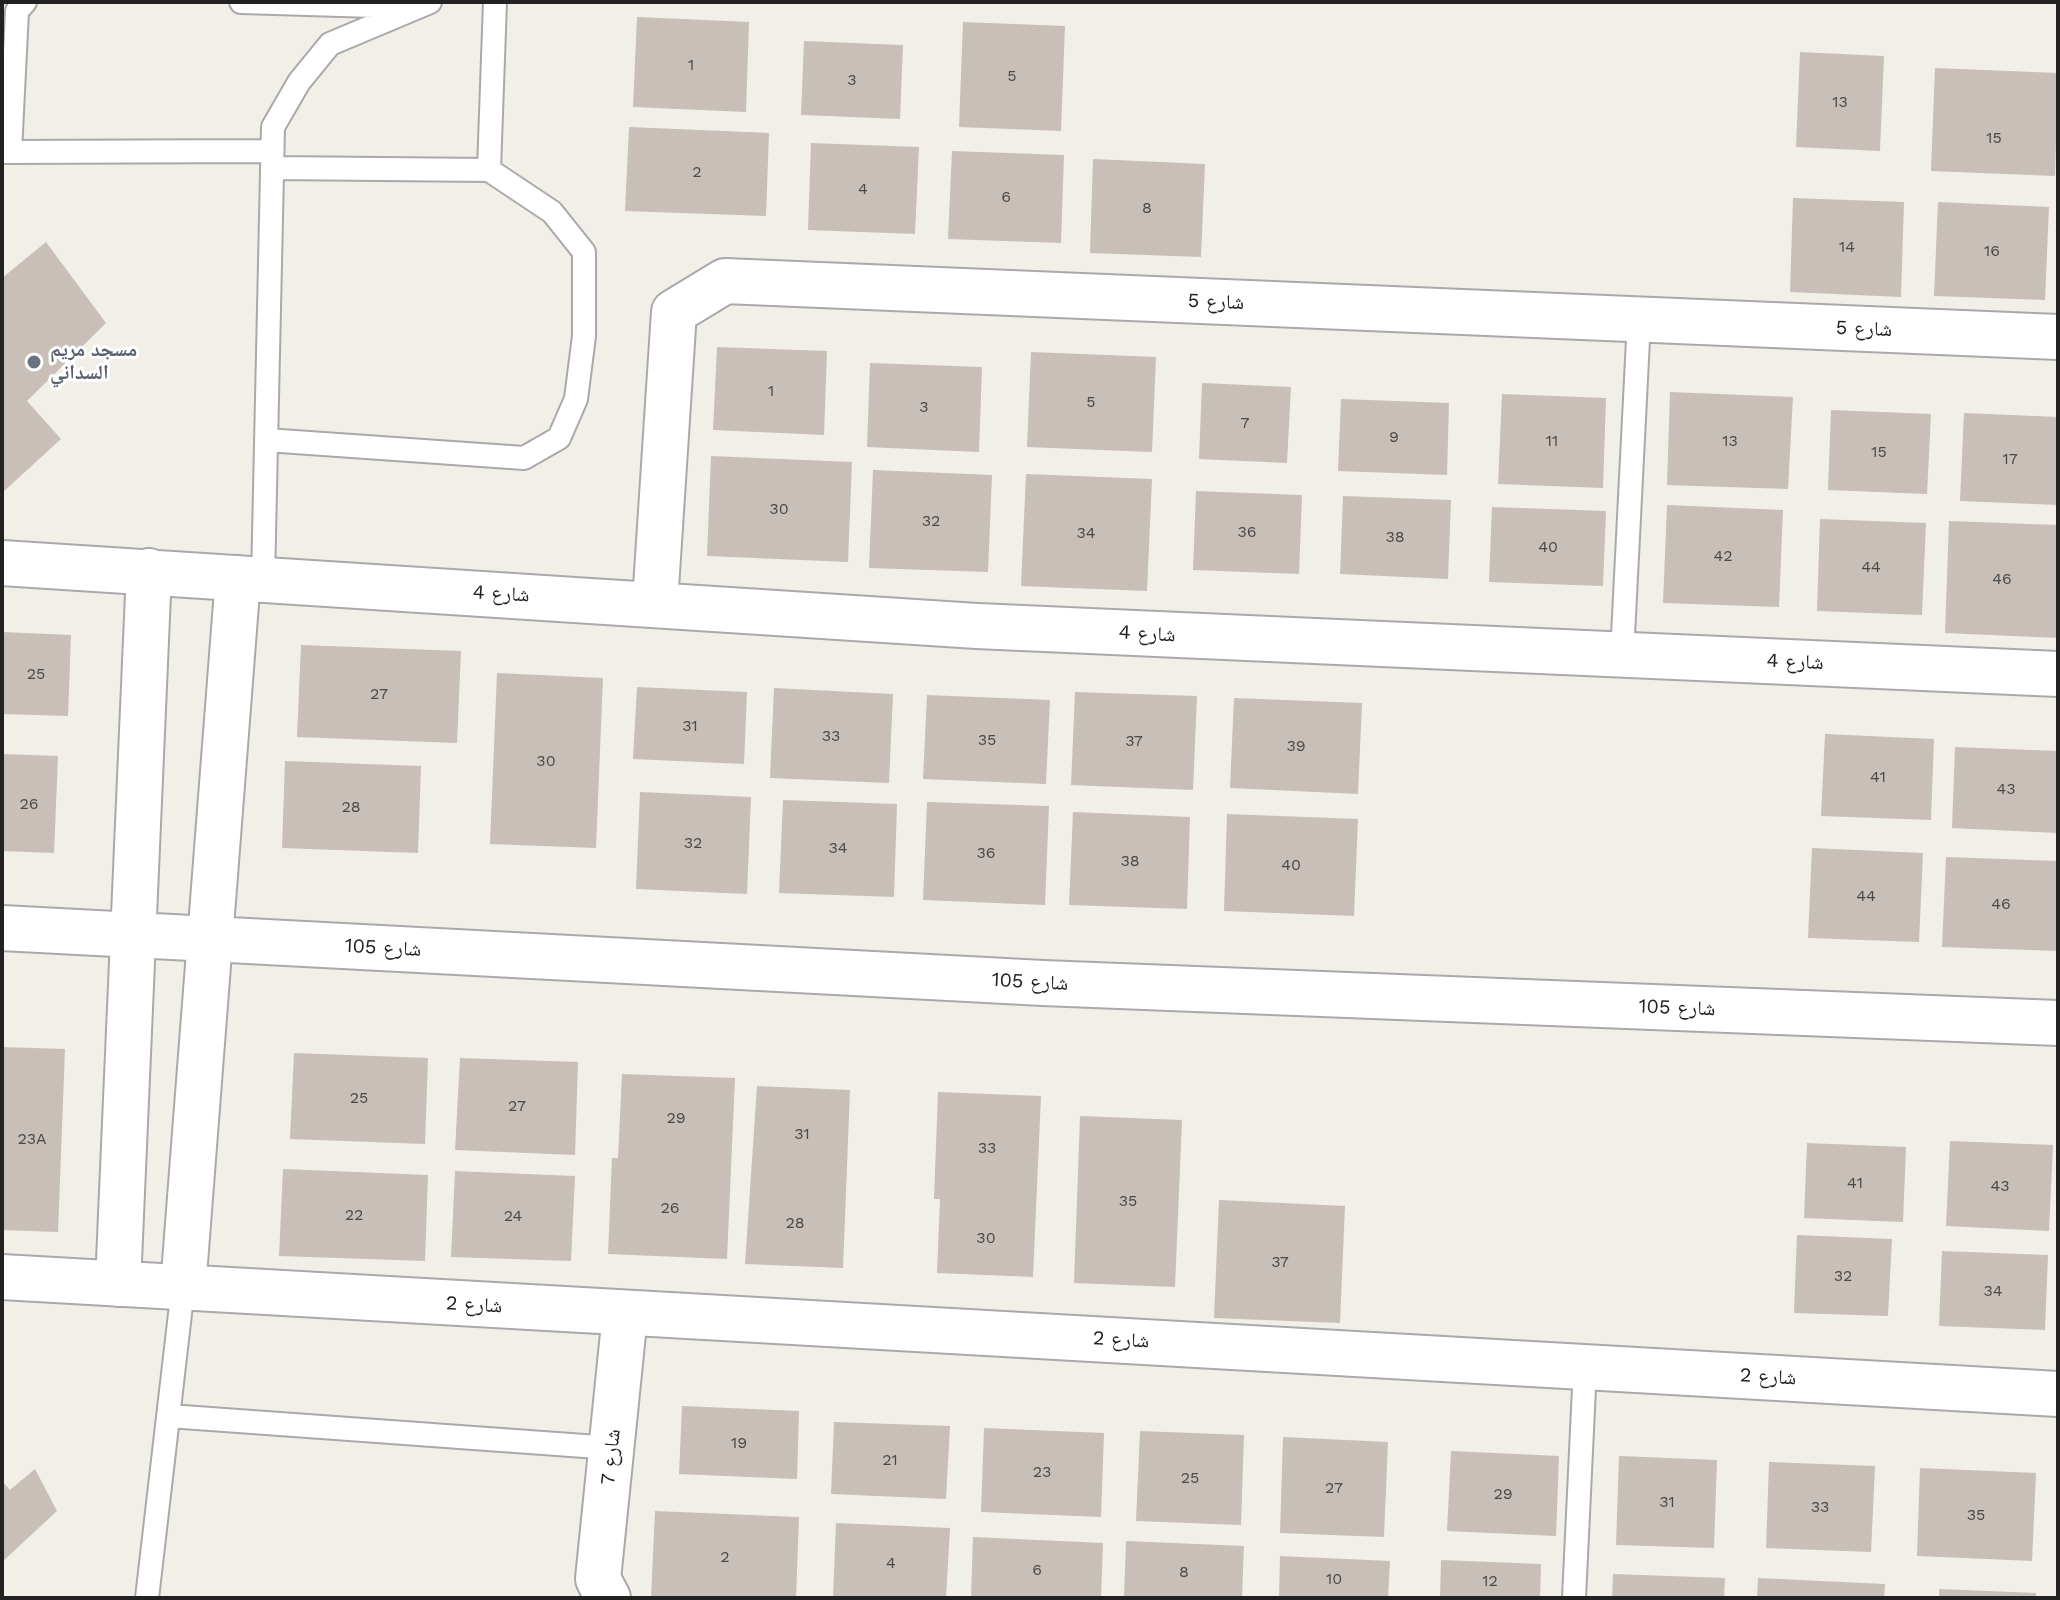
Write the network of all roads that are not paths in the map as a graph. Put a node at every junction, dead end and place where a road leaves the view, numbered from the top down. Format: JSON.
{"nodes":[{"id":1,"x":25,"y":2,"type":"edge"},
{"id":2,"x":241,"y":2,"type":"edge"},
{"id":3,"x":495,"y":2,"type":"edge"},
{"id":4,"x":424,"y":5,"type":"edge"},
{"id":5,"x":6,"y":152,"type":"edge"},
{"id":6,"x":272,"y":159,"type":"junction"},
{"id":7,"x":489,"y":170,"type":"junction"},
{"id":8,"x":1639,"y":320,"type":"junction"},
{"id":9,"x":2058,"y":337,"type":"edge"},
{"id":10,"x":266,"y":440,"type":"junction"},
{"id":11,"x":2,"y":563,"type":"edge"},
{"id":12,"x":149,"y":571,"type":"junction"},
{"id":13,"x":250,"y":579,"type":"junction"},
{"id":14,"x":655,"y":603,"type":"junction"},
{"id":15,"x":1622,"y":655,"type":"junction"},
{"id":16,"x":2058,"y":674,"type":"edge"},
{"id":17,"x":2,"y":928,"type":"edge"},
{"id":18,"x":134,"y":935,"type":"junction"},
{"id":19,"x":212,"y":939,"type":"junction"},
{"id":20,"x":2058,"y":1023,"type":"edge"},
{"id":21,"x":2,"y":1277,"type":"edge"},
{"id":22,"x":118,"y":1284,"type":"junction"},
{"id":23,"x":183,"y":1288,"type":"junction"},
{"id":24,"x":625,"y":1314,"type":"junction"},
{"id":25,"x":1585,"y":1367,"type":"junction"},
{"id":26,"x":2058,"y":1394,"type":"edge"},
{"id":27,"x":169,"y":1416,"type":"junction"},
{"id":28,"x":612,"y":1448,"type":"junction"},
{"id":29,"x":147,"y":1598,"type":"edge"},
{"id":30,"x":608,"y":1598,"type":"edge"},
{"id":31,"x":1574,"y":1598,"type":"edge"}],
"edges":[{"from":1,"to":5,"type":"lane"},
{"from":2,"to":4,"type":"lane"},
{"from":3,"to":7,"type":"lane"},
{"from":4,"to":6,"type":"lane"},
{"from":5,"to":6,"type":"lane"},
{"from":6,"to":7,"type":"lane"},
{"from":6,"to":10,"type":"lane"},
{"from":7,"to":10,"type":"lane"},
{"from":8,"to":9,"type":"street","name":"شارع 5"},
{"from":8,"to":14,"type":"street","name":"شارع 5"},
{"from":8,"to":15,"type":"lane"},
{"from":10,"to":13,"type":"lane"},
{"from":11,"to":12,"type":"street","name":"شارع 4"},
{"from":12,"to":13,"type":"street","name":"شارع 4"},
{"from":12,"to":18,"type":"street"},
{"from":13,"to":14,"type":"street","name":"شارع 4"},
{"from":13,"to":19,"type":"street"},
{"from":14,"to":15,"type":"street","name":"شارع 4"},
{"from":15,"to":16,"type":"street","name":"شارع 4"},
{"from":17,"to":18,"type":"street","name":"شارع 105"},
{"from":18,"to":19,"type":"street","name":"شارع 105"},
{"from":18,"to":22,"type":"street"},
{"from":19,"to":20,"type":"street","name":"شارع 105"},
{"from":19,"to":23,"type":"street"},
{"from":21,"to":22,"type":"street","name":"شارع 2"},
{"from":22,"to":23,"type":"street","name":"شارع 2"},
{"from":23,"to":24,"type":"street","name":"شارع 2"},
{"from":23,"to":27,"type":"lane"},
{"from":24,"to":25,"type":"street","name":"شارع 2"},
{"from":24,"to":28,"type":"street","name":"شارع 7"},
{"from":25,"to":26,"type":"street","name":"شارع 2"},
{"from":25,"to":31,"type":"lane"},
{"from":27,"to":28,"type":"lane"},
{"from":27,"to":29,"type":"lane"},
{"from":28,"to":30,"type":"street","name":"شارع 7"}]}
